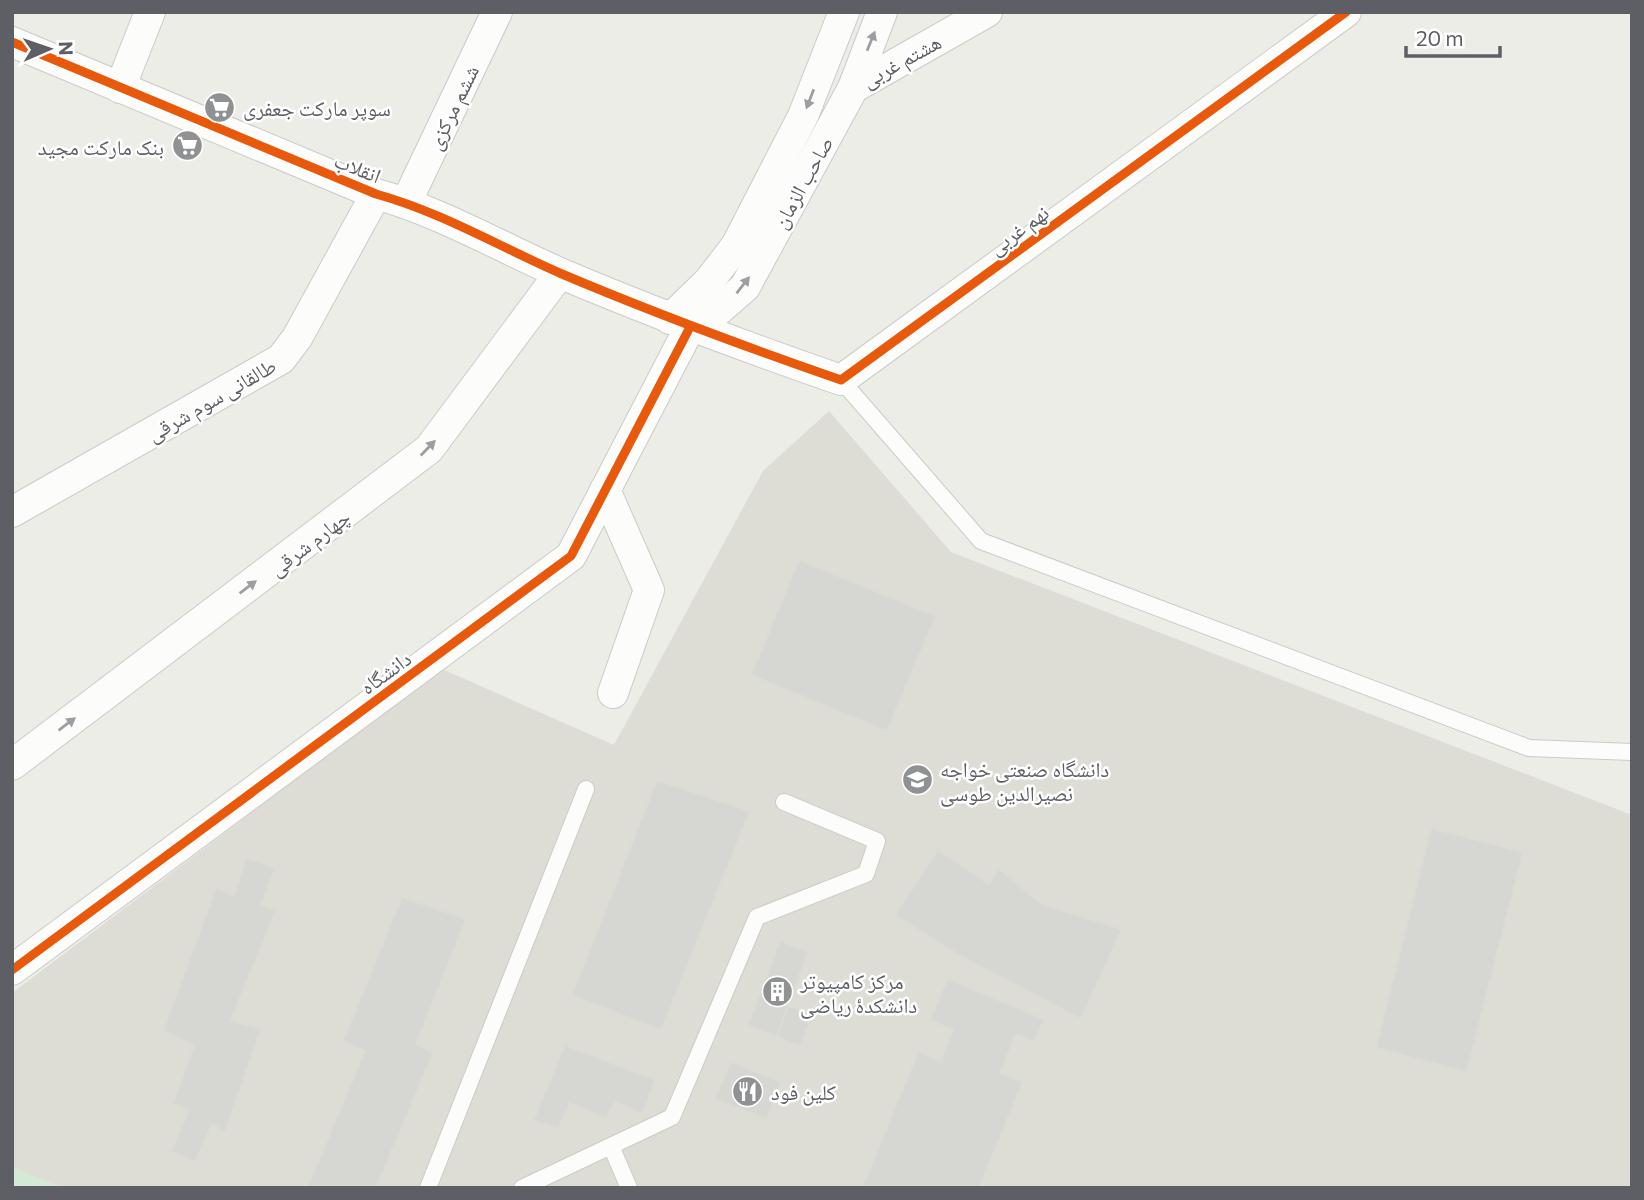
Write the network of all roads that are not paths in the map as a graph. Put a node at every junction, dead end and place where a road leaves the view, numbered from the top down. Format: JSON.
{"nodes":[{"id":1,"x":150,"y":12,"type":"edge"},
{"id":2,"x":497,"y":12,"type":"edge"},
{"id":3,"x":844,"y":12,"type":"edge"},
{"id":4,"x":882,"y":12,"type":"edge"},
{"id":5,"x":987,"y":12,"type":"edge"},
{"id":6,"x":1346,"y":12,"type":"edge"},
{"id":7,"x":12,"y":42,"type":"edge"},
{"id":8,"x":120,"y":88,"type":"junction"},
{"id":9,"x":852,"y":88,"type":"junction"},
{"id":10,"x":376,"y":194,"type":"junction"},
{"id":11,"x":406,"y":202,"type":"junction"},
{"id":12,"x":560,"y":273,"type":"junction"},
{"id":13,"x":680,"y":323,"type":"junction"},
{"id":14,"x":841,"y":380,"type":"junction"},
{"id":15,"x":605,"y":490,"type":"junction"},
{"id":16,"x":12,"y":512,"type":"edge"},
{"id":17,"x":613,"y":693,"type":"dead end"},
{"id":18,"x":1632,"y":752,"type":"edge"},
{"id":19,"x":12,"y":765,"type":"edge"},
{"id":20,"x":586,"y":789,"type":"dead end"},
{"id":21,"x":784,"y":802,"type":"dead end"},
{"id":22,"x":12,"y":970,"type":"edge"},
{"id":23,"x":611,"y":1146,"type":"junction"},
{"id":24,"x":428,"y":1188,"type":"edge"},
{"id":25,"x":522,"y":1188,"type":"edge"},
{"id":26,"x":629,"y":1188,"type":"edge"}],
"edges":[{"from":1,"to":8,"type":"street"},
{"from":2,"to":11,"type":"street","name":"ششم مرکزی"},
{"from":3,"to":13,"type":"street","name":"صاحب الزمان","one_way":true},
{"from":9,"to":4,"type":"street","name":"صاحب الزمان","one_way":true},
{"from":5,"to":9,"type":"street","name":"هشتم غربی"},
{"from":6,"to":14,"type":"street","name":"نهم غربی"},
{"from":7,"to":8,"type":"street","name":"انقلاب"},
{"from":8,"to":10,"type":"street","name":"انقلاب"},
{"from":13,"to":9,"type":"street","name":"صاحب الزمان","one_way":true},
{"from":10,"to":11,"type":"street","name":"انقلاب"},
{"from":10,"to":16,"type":"street","name":"طالقانی سوم شرقی"},
{"from":11,"to":12,"type":"street","name":"انقلاب"},
{"from":12,"to":13,"type":"street","name":"انقلاب"},
{"from":19,"to":12,"type":"street","name":"چهارم شرقی","one_way":true},
{"from":13,"to":14,"type":"street"},
{"from":13,"to":15,"type":"street","name":"دانشگاه"},
{"from":14,"to":18,"type":"lane"},
{"from":15,"to":17,"type":"street"},
{"from":15,"to":22,"type":"street","name":"دانشگاه"},
{"from":20,"to":24,"type":"lane"},
{"from":21,"to":23,"type":"lane"},
{"from":23,"to":25,"type":"lane"},
{"from":23,"to":26,"type":"lane"}]}
